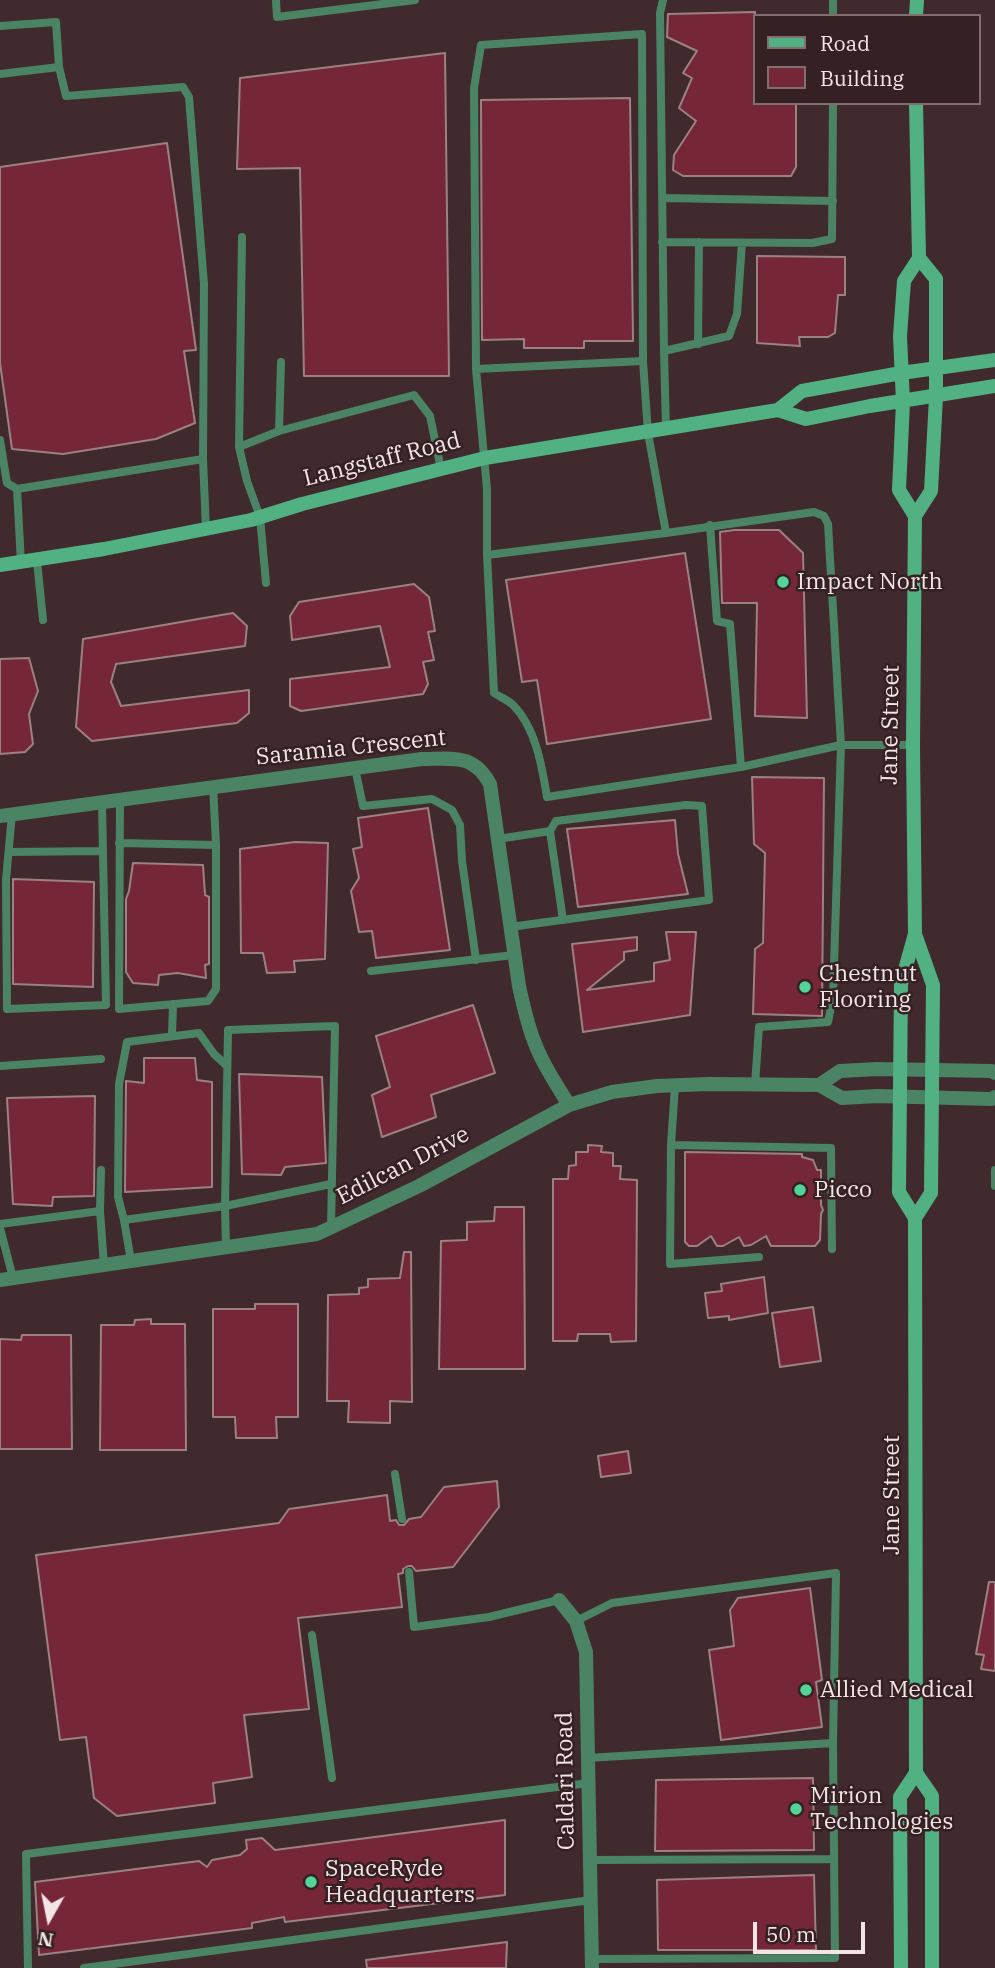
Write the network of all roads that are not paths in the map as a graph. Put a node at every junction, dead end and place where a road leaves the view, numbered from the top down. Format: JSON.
{"nodes":[{"id":1,"x":276,"y":0,"type":"edge"},
{"id":2,"x":415,"y":0,"type":"edge"},
{"id":3,"x":663,"y":0,"type":"edge"},
{"id":4,"x":0,"y":26,"type":"edge"},
{"id":5,"x":59,"y":66,"type":"junction"},
{"id":6,"x":0,"y":74,"type":"edge"},
{"id":7,"x":833,"y":105,"type":"edge"},
{"id":8,"x":916,"y":105,"type":"edge"},
{"id":9,"x":662,"y":198,"type":"junction"},
{"id":10,"x":833,"y":201,"type":"junction"},
{"id":11,"x":242,"y":237,"type":"dead end"},
{"id":12,"x":662,"y":242,"type":"junction"},
{"id":13,"x":699,"y":242,"type":"junction"},
{"id":14,"x":742,"y":243,"type":"junction"},
{"id":15,"x":919,"y":258,"type":"junction"},
{"id":16,"x":698,"y":344,"type":"junction"},
{"id":17,"x":663,"y":351,"type":"junction"},
{"id":18,"x":995,"y":360,"type":"edge"},
{"id":19,"x":643,"y":361,"type":"junction"},
{"id":20,"x":281,"y":362,"type":"dead end"},
{"id":21,"x":476,"y":369,"type":"junction"},
{"id":22,"x":936,"y":369,"type":"junction"},
{"id":23,"x":901,"y":373,"type":"junction"},
{"id":24,"x":995,"y":386,"type":"edge"},
{"id":25,"x":936,"y":397,"type":"junction"},
{"id":26,"x":903,"y":402,"type":"junction"},
{"id":27,"x":778,"y":410,"type":"junction"},
{"id":28,"x":666,"y":430,"type":"junction"},
{"id":29,"x":279,"y":431,"type":"junction"},
{"id":30,"x":648,"y":433,"type":"junction"},
{"id":31,"x":0,"y":440,"type":"edge"},
{"id":32,"x":239,"y":447,"type":"junction"},
{"id":33,"x":485,"y":458,"type":"junction"},
{"id":34,"x":202,"y":459,"type":"junction"},
{"id":35,"x":441,"y":469,"type":"junction"},
{"id":36,"x":17,"y":489,"type":"junction"},
{"id":37,"x":915,"y":516,"type":"junction"},
{"id":38,"x":260,"y":517,"type":"junction"},
{"id":39,"x":710,"y":525,"type":"junction"},
{"id":40,"x":206,"y":530,"type":"junction"},
{"id":41,"x":666,"y":533,"type":"junction"},
{"id":42,"x":487,"y":555,"type":"junction"},
{"id":43,"x":37,"y":561,"type":"junction"},
{"id":44,"x":21,"y":563,"type":"junction"},
{"id":45,"x":0,"y":565,"type":"edge"},
{"id":46,"x":266,"y":583,"type":"dead end"},
{"id":47,"x":43,"y":620,"type":"dead end"},
{"id":48,"x":841,"y":745,"type":"junction"},
{"id":49,"x":913,"y":746,"type":"junction"},
{"id":50,"x":741,"y":767,"type":"junction"},
{"id":51,"x":355,"y":768,"type":"junction"},
{"id":52,"x":213,"y":785,"type":"junction"},
{"id":53,"x":120,"y":799,"type":"junction"},
{"id":54,"x":102,"y":802,"type":"junction"},
{"id":55,"x":6,"y":815,"type":"edge"},
{"id":56,"x":550,"y":831,"type":"junction"},
{"id":57,"x":498,"y":839,"type":"junction"},
{"id":58,"x":120,"y":843,"type":"junction"},
{"id":59,"x":216,"y":845,"type":"junction"},
{"id":60,"x":103,"y":851,"type":"junction"},
{"id":61,"x":9,"y":852,"type":"junction"},
{"id":62,"x":563,"y":920,"type":"junction"},
{"id":63,"x":510,"y":927,"type":"junction"},
{"id":64,"x":915,"y":934,"type":"junction"},
{"id":65,"x":514,"y":956,"type":"junction"},
{"id":66,"x":476,"y":960,"type":"junction"},
{"id":67,"x":371,"y":971,"type":"dead end"},
{"id":68,"x":173,"y":1004,"type":"junction"},
{"id":69,"x":172,"y":1036,"type":"junction"},
{"id":70,"x":101,"y":1059,"type":"dead end"},
{"id":71,"x":0,"y":1066,"type":"edge"},
{"id":72,"x":227,"y":1066,"type":"junction"},
{"id":73,"x":900,"y":1069,"type":"junction"},
{"id":74,"x":931,"y":1069,"type":"junction"},
{"id":75,"x":995,"y":1073,"type":"edge"},
{"id":76,"x":755,"y":1085,"type":"junction"},
{"id":77,"x":819,"y":1085,"type":"junction"},
{"id":78,"x":675,"y":1086,"type":"junction"},
{"id":79,"x":900,"y":1096,"type":"junction"},
{"id":80,"x":931,"y":1097,"type":"junction"},
{"id":81,"x":995,"y":1097,"type":"edge"},
{"id":82,"x":569,"y":1105,"type":"junction"},
{"id":83,"x":671,"y":1144,"type":"junction"},
{"id":84,"x":101,"y":1170,"type":"dead end"},
{"id":85,"x":995,"y":1170,"type":"edge"},
{"id":86,"x":331,"y":1184,"type":"junction"},
{"id":87,"x":995,"y":1186,"type":"edge"},
{"id":88,"x":225,"y":1206,"type":"junction"},
{"id":89,"x":100,"y":1211,"type":"junction"},
{"id":90,"x":915,"y":1218,"type":"junction"},
{"id":91,"x":124,"y":1220,"type":"junction"},
{"id":92,"x":0,"y":1226,"type":"edge"},
{"id":93,"x":331,"y":1228,"type":"junction"},
{"id":94,"x":226,"y":1247,"type":"junction"},
{"id":95,"x":832,"y":1249,"type":"dead end"},
{"id":96,"x":759,"y":1257,"type":"dead end"},
{"id":97,"x":131,"y":1261,"type":"junction"},
{"id":98,"x":104,"y":1265,"type":"junction"},
{"id":99,"x":7,"y":1279,"type":"edge"},
{"id":100,"x":395,"y":1474,"type":"dead end"},
{"id":101,"x":402,"y":1519,"type":"dead end"},
{"id":102,"x":409,"y":1572,"type":"dead end"},
{"id":103,"x":559,"y":1600,"type":"joint"},
{"id":104,"x":576,"y":1621,"type":"junction"},
{"id":105,"x":312,"y":1635,"type":"dead end"},
{"id":106,"x":833,"y":1743,"type":"junction"},
{"id":107,"x":588,"y":1758,"type":"junction"},
{"id":108,"x":916,"y":1773,"type":"junction"},
{"id":109,"x":332,"y":1778,"type":"dead end"},
{"id":110,"x":589,"y":1783,"type":"junction"},
{"id":111,"x":590,"y":1860,"type":"junction"},
{"id":112,"x":834,"y":1860,"type":"junction"},
{"id":113,"x":591,"y":1900,"type":"junction"},
{"id":114,"x":592,"y":1964,"type":"edge"},
{"id":115,"x":28,"y":1968,"type":"edge"},
{"id":116,"x":84,"y":1968,"type":"edge"},
{"id":117,"x":901,"y":1968,"type":"edge"},
{"id":118,"x":932,"y":1968,"type":"edge"}],
"edges":[{"from":1,"to":2,"type":"lane"},
{"from":3,"to":9,"type":"lane"},
{"from":4,"to":5,"type":"lane"},
{"from":5,"to":6,"type":"lane"},
{"from":5,"to":34,"type":"lane"},
{"from":7,"to":10,"type":"lane"},
{"from":8,"to":15,"type":"main road","name":"Jane Street"},
{"from":9,"to":10,"type":"lane"},
{"from":9,"to":12,"type":"lane"},
{"from":10,"to":14,"type":"lane"},
{"from":11,"to":32,"type":"lane"},
{"from":12,"to":13,"type":"lane"},
{"from":12,"to":17,"type":"lane"},
{"from":13,"to":14,"type":"lane"},
{"from":13,"to":16,"type":"lane"},
{"from":14,"to":16,"type":"lane"},
{"from":15,"to":22,"type":"main road","name":"Jane Street"},
{"from":15,"to":23,"type":"main road","name":"Jane Street"},
{"from":16,"to":17,"type":"lane"},
{"from":17,"to":28,"type":"lane"},
{"from":18,"to":22,"type":"main road","name":"Langstaff Road"},
{"from":19,"to":21,"type":"lane"},
{"from":19,"to":21,"type":"lane"},
{"from":19,"to":30,"type":"lane"},
{"from":20,"to":29,"type":"lane"},
{"from":21,"to":33,"type":"lane"},
{"from":22,"to":23,"type":"main road","name":"Langstaff Road"},
{"from":22,"to":25,"type":"main road","name":"Jane Street"},
{"from":23,"to":26,"type":"main road","name":"Jane Street"},
{"from":23,"to":27,"type":"main road","name":"Langstaff Road"},
{"from":24,"to":25,"type":"main road","name":"Langstaff Road"},
{"from":25,"to":26,"type":"main road","name":"Langstaff Road"},
{"from":25,"to":37,"type":"main road","name":"Jane Street"},
{"from":26,"to":27,"type":"main road","name":"Langstaff Road"},
{"from":26,"to":37,"type":"main road","name":"Jane Street"},
{"from":27,"to":28,"type":"main road","name":"Langstaff Road"},
{"from":28,"to":30,"type":"main road","name":"Langstaff Road"},
{"from":29,"to":32,"type":"lane"},
{"from":29,"to":35,"type":"lane"},
{"from":30,"to":33,"type":"main road","name":"Langstaff Road"},
{"from":30,"to":41,"type":"lane"},
{"from":31,"to":36,"type":"lane"},
{"from":32,"to":38,"type":"lane"},
{"from":33,"to":35,"type":"main road","name":"Langstaff Road"},
{"from":33,"to":42,"type":"lane"},
{"from":34,"to":36,"type":"lane"},
{"from":34,"to":40,"type":"lane"},
{"from":35,"to":38,"type":"main road","name":"Langstaff Road"},
{"from":36,"to":44,"type":"lane"},
{"from":37,"to":49,"type":"main road","name":"Jane Street"},
{"from":38,"to":40,"type":"main road","name":"Langstaff Road"},
{"from":38,"to":46,"type":"lane"},
{"from":39,"to":41,"type":"lane"},
{"from":39,"to":48,"type":"lane"},
{"from":39,"to":50,"type":"lane"},
{"from":40,"to":43,"type":"main road","name":"Langstaff Road"},
{"from":41,"to":42,"type":"lane"},
{"from":42,"to":50,"type":"lane"},
{"from":43,"to":44,"type":"main road","name":"Langstaff Road"},
{"from":43,"to":47,"type":"lane"},
{"from":44,"to":45,"type":"main road","name":"Langstaff Road"},
{"from":48,"to":49,"type":"lane"},
{"from":48,"to":50,"type":"lane"},
{"from":48,"to":76,"type":"lane"},
{"from":49,"to":64,"type":"main road","name":"Jane Street"},
{"from":51,"to":52,"type":"street","name":"Saramia Crescent"},
{"from":51,"to":57,"type":"street","name":"Saramia Crescent"},
{"from":51,"to":66,"type":"lane"},
{"from":52,"to":53,"type":"street","name":"Saramia Crescent"},
{"from":52,"to":59,"type":"lane"},
{"from":53,"to":54,"type":"street","name":"Saramia Crescent"},
{"from":53,"to":58,"type":"lane"},
{"from":54,"to":55,"type":"street","name":"Saramia Crescent"},
{"from":54,"to":60,"type":"lane"},
{"from":55,"to":61,"type":"lane"},
{"from":56,"to":57,"type":"lane"},
{"from":56,"to":62,"type":"lane"},
{"from":56,"to":62,"type":"lane"},
{"from":57,"to":63,"type":"street","name":"Saramia Crescent"},
{"from":58,"to":59,"type":"lane"},
{"from":58,"to":68,"type":"lane"},
{"from":59,"to":68,"type":"lane"},
{"from":60,"to":61,"type":"lane"},
{"from":60,"to":61,"type":"lane"},
{"from":62,"to":63,"type":"lane"},
{"from":63,"to":65,"type":"street","name":"Saramia Crescent"},
{"from":64,"to":73,"type":"main road","name":"Jane Street"},
{"from":64,"to":74,"type":"main road","name":"Jane Street"},
{"from":65,"to":66,"type":"lane"},
{"from":65,"to":82,"type":"street","name":"Saramia Crescent"},
{"from":66,"to":67,"type":"lane"},
{"from":68,"to":69,"type":"lane"},
{"from":69,"to":72,"type":"lane"},
{"from":69,"to":91,"type":"lane"},
{"from":70,"to":71,"type":"lane"},
{"from":72,"to":86,"type":"lane"},
{"from":72,"to":88,"type":"lane"},
{"from":73,"to":74,"type":"street","name":"Edilcan Drive"},
{"from":73,"to":77,"type":"street","name":"Edilcan Drive"},
{"from":73,"to":79,"type":"main road","name":"Jane Street"},
{"from":74,"to":75,"type":"street","name":"Edilcan Drive"},
{"from":74,"to":80,"type":"main road","name":"Jane Street"},
{"from":76,"to":77,"type":"street","name":"Edilcan Drive"},
{"from":76,"to":78,"type":"street","name":"Edilcan Drive"},
{"from":77,"to":79,"type":"street","name":"Edilcan Drive"},
{"from":78,"to":82,"type":"street","name":"Edilcan Drive"},
{"from":78,"to":83,"type":"lane"},
{"from":79,"to":80,"type":"street","name":"Edilcan Drive"},
{"from":79,"to":90,"type":"main road","name":"Jane Street"},
{"from":80,"to":81,"type":"street","name":"Edilcan Drive"},
{"from":80,"to":90,"type":"main road","name":"Jane Street"},
{"from":82,"to":93,"type":"street","name":"Edilcan Drive"},
{"from":83,"to":95,"type":"lane"},
{"from":83,"to":96,"type":"lane"},
{"from":84,"to":89,"type":"lane"},
{"from":85,"to":87,"type":"lane"},
{"from":86,"to":88,"type":"lane"},
{"from":86,"to":93,"type":"lane"},
{"from":88,"to":91,"type":"lane"},
{"from":88,"to":94,"type":"lane"},
{"from":89,"to":92,"type":"lane"},
{"from":89,"to":98,"type":"lane"},
{"from":90,"to":108,"type":"main road","name":"Jane Street"},
{"from":91,"to":97,"type":"lane"},
{"from":92,"to":99,"type":"lane"},
{"from":93,"to":94,"type":"street","name":"Edilcan Drive"},
{"from":94,"to":97,"type":"street","name":"Edilcan Drive"},
{"from":97,"to":98,"type":"street","name":"Edilcan Drive"},
{"from":98,"to":99,"type":"street","name":"Edilcan Drive"},
{"from":100,"to":101,"type":"lane"},
{"from":102,"to":103,"type":"lane"},
{"from":103,"to":104,"type":"street","name":"Caldari Road"},
{"from":104,"to":106,"type":"lane"},
{"from":104,"to":107,"type":"street","name":"Caldari Road"},
{"from":105,"to":109,"type":"lane"},
{"from":106,"to":107,"type":"lane"},
{"from":106,"to":112,"type":"lane"},
{"from":107,"to":110,"type":"street","name":"Caldari Road"},
{"from":108,"to":117,"type":"main road","name":"Jane Street"},
{"from":108,"to":118,"type":"main road","name":"Jane Street"},
{"from":110,"to":111,"type":"street","name":"Caldari Road"},
{"from":110,"to":115,"type":"lane"},
{"from":111,"to":112,"type":"lane"},
{"from":111,"to":113,"type":"street","name":"Caldari Road"},
{"from":112,"to":114,"type":"lane"},
{"from":113,"to":114,"type":"street","name":"Caldari Road"},
{"from":113,"to":116,"type":"lane"}]}
